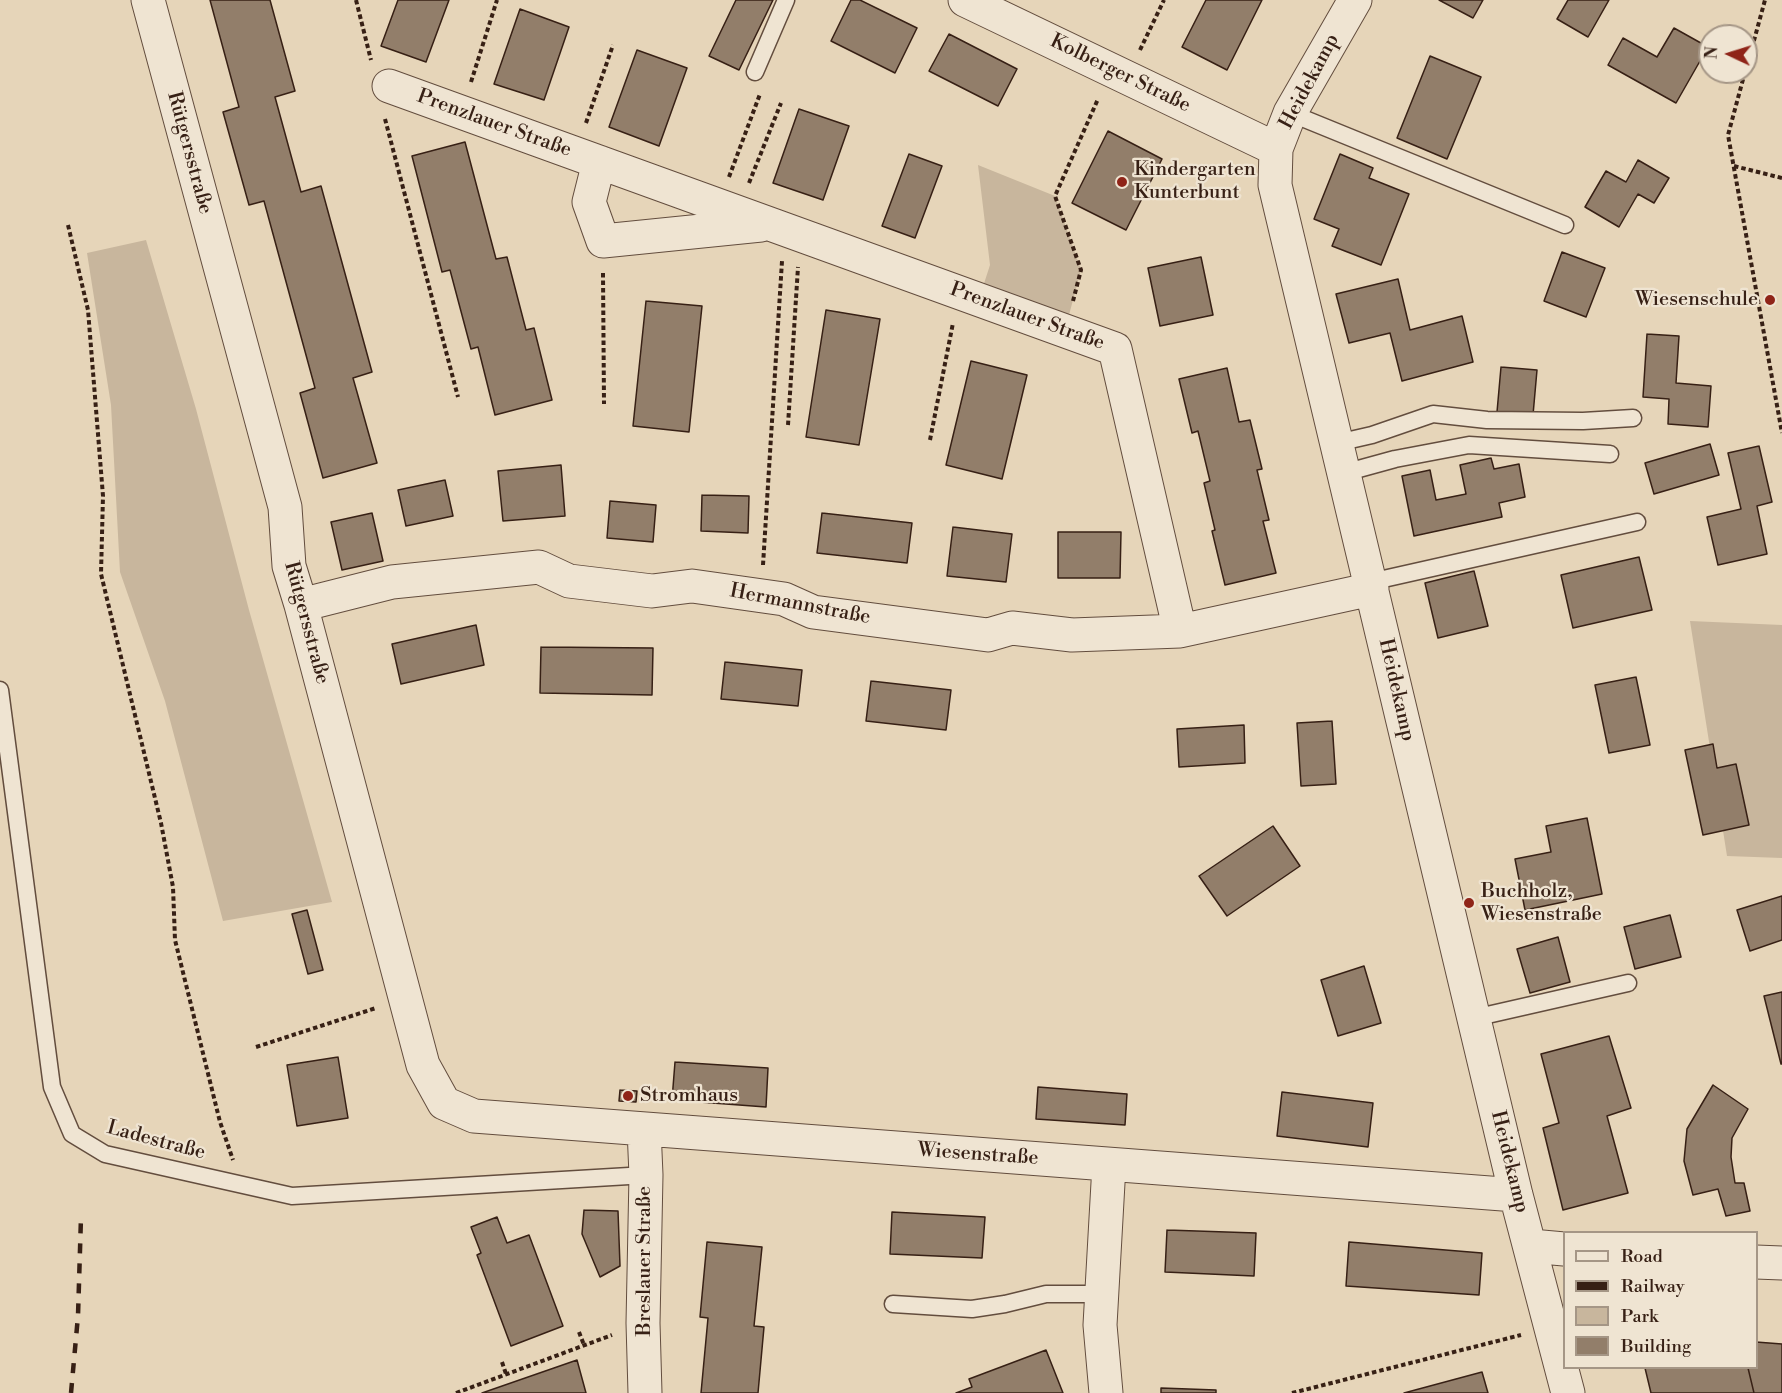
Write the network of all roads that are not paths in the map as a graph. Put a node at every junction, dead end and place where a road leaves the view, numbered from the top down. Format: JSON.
{"nodes":[{"id":1,"x":148,"y":0,"type":"edge"},
{"id":2,"x":786,"y":0,"type":"edge"},
{"id":3,"x":964,"y":0,"type":"edge"},
{"id":4,"x":1355,"y":0,"type":"edge"},
{"id":5,"x":755,"y":72,"type":"road end"},
{"id":6,"x":389,"y":86,"type":"road end"},
{"id":7,"x":1290,"y":113,"type":"junction"},
{"id":8,"x":1276,"y":149,"type":"junction"},
{"id":9,"x":587,"y":158,"type":"junction"},
{"id":10,"x":1565,"y":225,"type":"dead end"},
{"id":11,"x":784,"y":229,"type":"junction"},
{"id":12,"x":1632,"y":418,"type":"dead end"},
{"id":13,"x":1610,"y":454,"type":"dead end"},
{"id":14,"x":1340,"y":458,"type":"junction"},
{"id":15,"x":1637,"y":522,"type":"dead end"},
{"id":16,"x":1371,"y":585,"type":"junction"},
{"id":17,"x":301,"y":605,"type":"junction"},
{"id":18,"x":1180,"y":631,"type":"junction"},
{"id":19,"x":0,"y":690,"type":"edge"},
{"id":20,"x":1628,"y":983,"type":"dead end"},
{"id":21,"x":1474,"y":1018,"type":"junction"},
{"id":22,"x":444,"y":1103,"type":"joint"},
{"id":23,"x":644,"y":1129,"type":"junction"},
{"id":24,"x":1109,"y":1165,"type":"junction"},
{"id":25,"x":645,"y":1175,"type":"junction"},
{"id":26,"x":1516,"y":1195,"type":"junction"},
{"id":27,"x":1531,"y":1246,"type":"junction"},
{"id":28,"x":1563,"y":1249,"type":"edge"},
{"id":29,"x":1758,"y":1262,"type":"edge"},
{"id":30,"x":1782,"y":1263,"type":"edge"},
{"id":31,"x":1102,"y":1294,"type":"junction"},
{"id":32,"x":893,"y":1304,"type":"dead end"},
{"id":33,"x":645,"y":1393,"type":"edge"},
{"id":34,"x":1106,"y":1393,"type":"edge"},
{"id":35,"x":1568,"y":1393,"type":"edge"}],
"edges":[{"from":1,"to":17,"type":"street","name":"Rütgersstraße"},
{"from":2,"to":5,"type":"lane"},
{"from":3,"to":8,"type":"street","name":"Kolberger Straße"},
{"from":4,"to":7,"type":"street","name":"Heidekamp"},
{"from":6,"to":9,"type":"street","name":"Prenzlauer Straße"},
{"from":7,"to":8,"type":"street","name":"Heidekamp"},
{"from":7,"to":10,"type":"lane"},
{"from":8,"to":14,"type":"street","name":"Heidekamp"},
{"from":9,"to":11,"type":"street","name":"Prenzlauer Straße"},
{"from":9,"to":11,"type":"street","name":"Prenzlauer Straße"},
{"from":11,"to":18,"type":"street","name":"Prenzlauer Straße"},
{"from":12,"to":14,"type":"lane"},
{"from":13,"to":14,"type":"lane"},
{"from":14,"to":16,"type":"street","name":"Heidekamp"},
{"from":15,"to":16,"type":"lane"},
{"from":16,"to":18,"type":"street","name":"Hermannstraße"},
{"from":16,"to":21,"type":"street","name":"Heidekamp"},
{"from":17,"to":18,"type":"street","name":"Hermannstraße"},
{"from":17,"to":22,"type":"street","name":"Rütgersstraße"},
{"from":19,"to":25,"type":"lane","name":"Ladestraße"},
{"from":20,"to":21,"type":"lane"},
{"from":21,"to":26,"type":"street","name":"Heidekamp"},
{"from":22,"to":23,"type":"street","name":"Wiesenstraße"},
{"from":23,"to":24,"type":"street","name":"Wiesenstraße"},
{"from":23,"to":25,"type":"street","name":"Breslauer Straße"},
{"from":24,"to":26,"type":"street","name":"Wiesenstraße"},
{"from":24,"to":31,"type":"street"},
{"from":25,"to":33,"type":"street","name":"Breslauer Straße"},
{"from":26,"to":27,"type":"street","name":"Heidekamp"},
{"from":27,"to":28,"type":"street"},
{"from":27,"to":35,"type":"street","name":"Heidekamp"},
{"from":29,"to":30,"type":"street"},
{"from":31,"to":32,"type":"lane"},
{"from":31,"to":34,"type":"street"}]}
